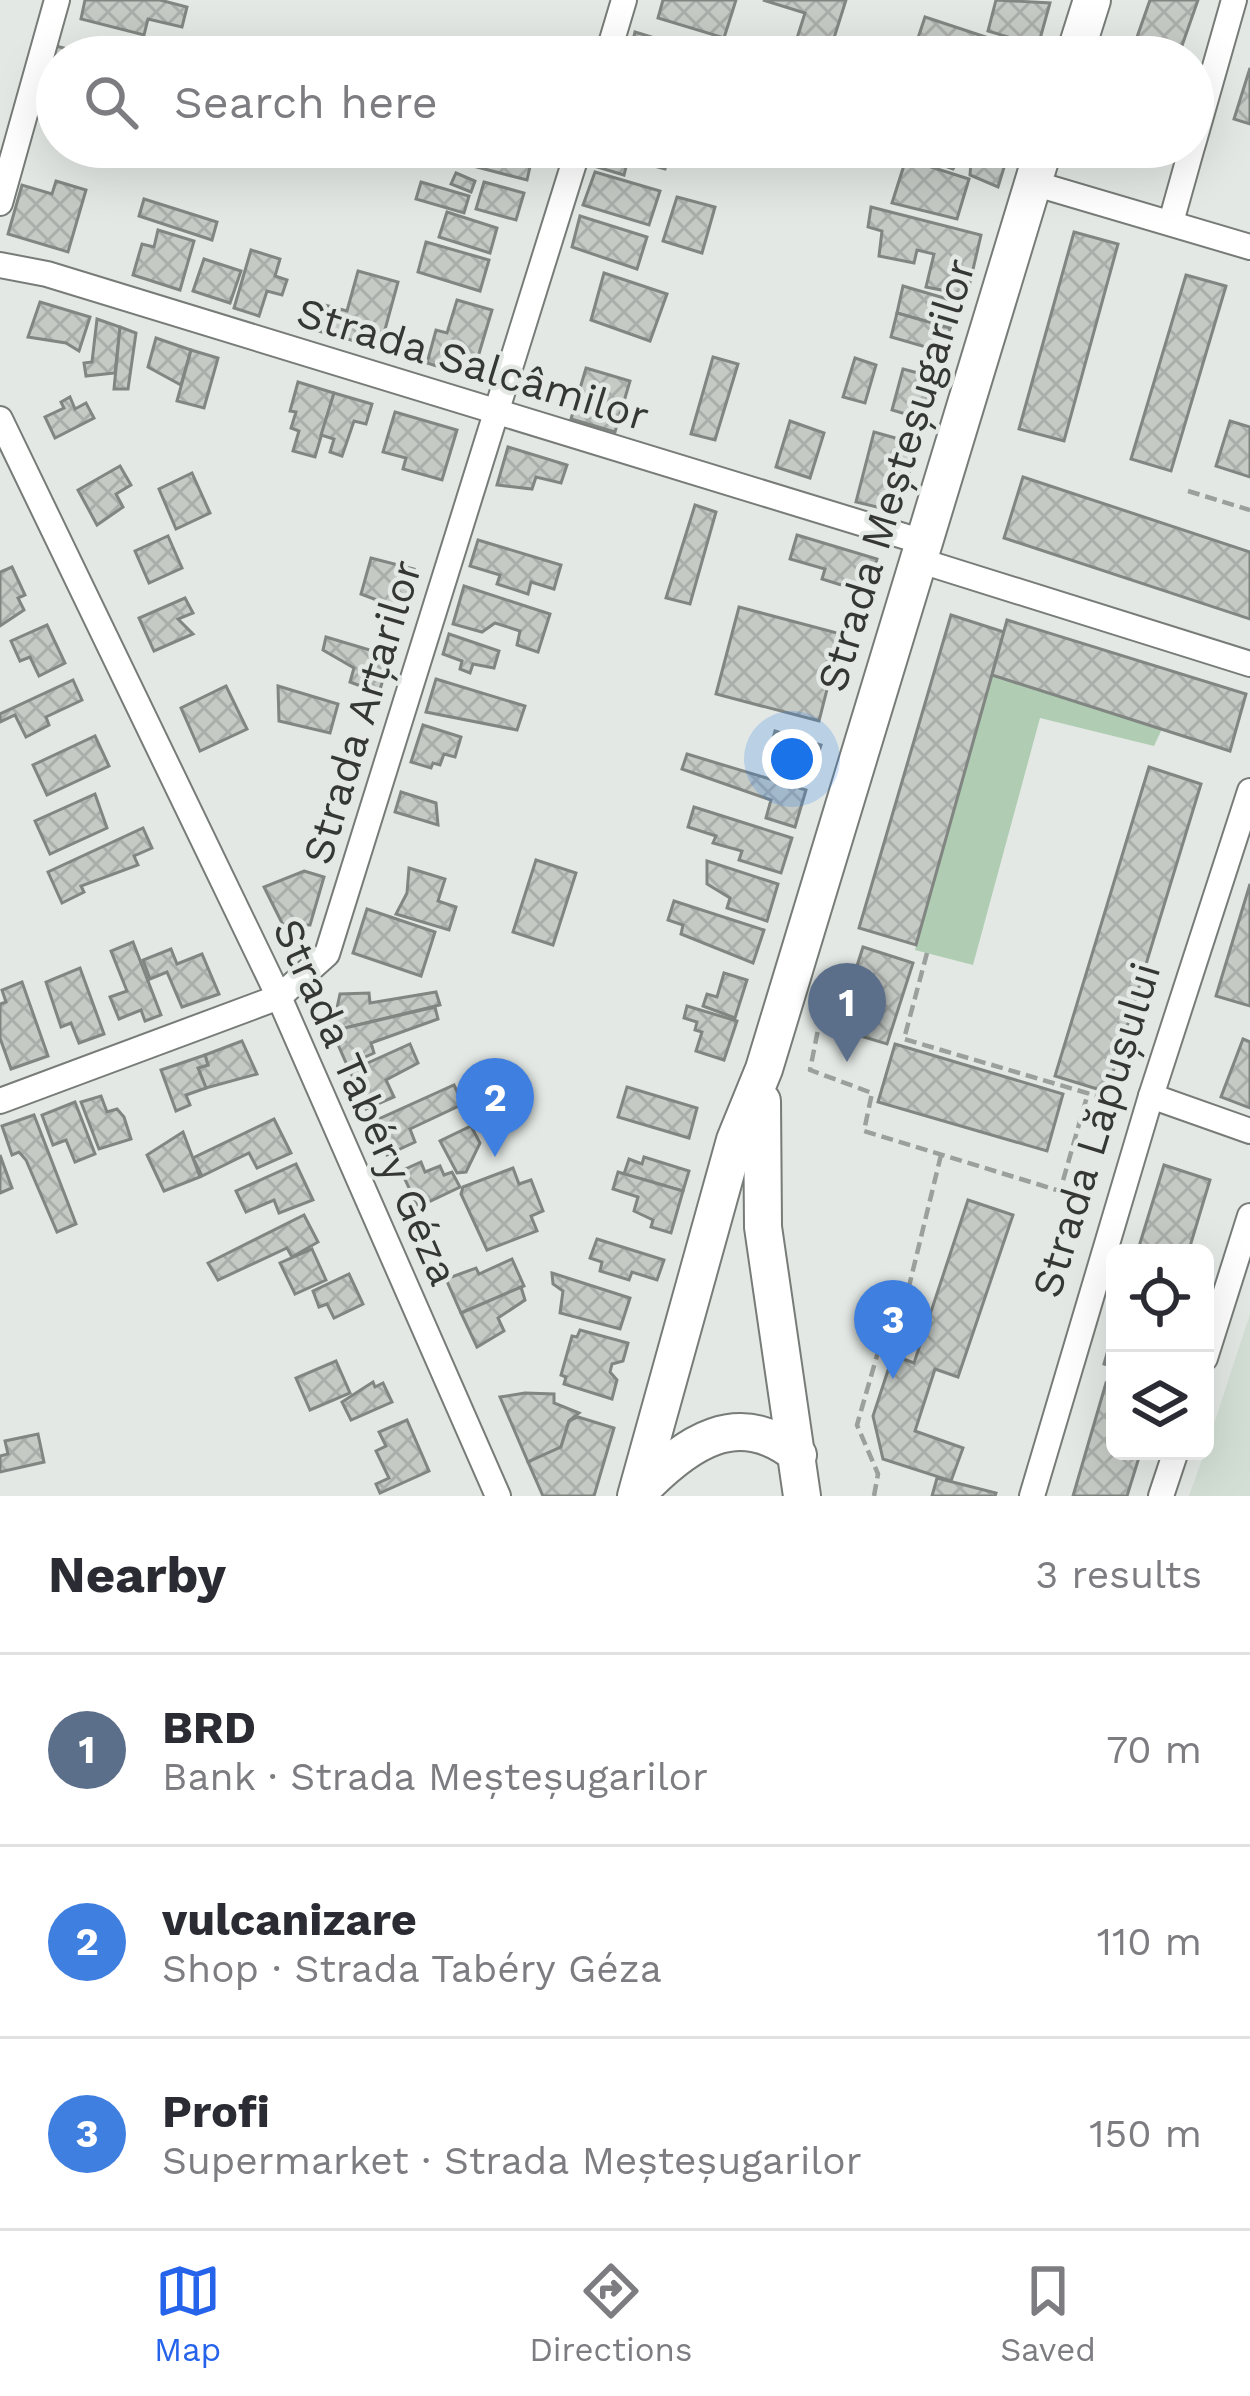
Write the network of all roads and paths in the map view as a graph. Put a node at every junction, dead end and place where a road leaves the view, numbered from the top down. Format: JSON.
{"nodes":[{"id":1,"x":57,"y":0,"type":"edge"},
{"id":2,"x":625,"y":0,"type":"edge"},
{"id":3,"x":1092,"y":0,"type":"edge"},
{"id":4,"x":1234,"y":0,"type":"edge"},
{"id":5,"x":47,"y":36,"type":"edge"},
{"id":6,"x":614,"y":36,"type":"edge"},
{"id":7,"x":1081,"y":36,"type":"edge"},
{"id":8,"x":1214,"y":71,"type":"edge"},
{"id":9,"x":36,"y":74,"type":"edge"},
{"id":10,"x":572,"y":168,"type":"edge"},
{"id":11,"x":1038,"y":168,"type":"edge"},
{"id":12,"x":1187,"y":168,"type":"edge"},
{"id":13,"x":1033,"y":183,"type":"junction"},
{"id":14,"x":0,"y":202,"type":"edge"},
{"id":15,"x":1171,"y":222,"type":"junction"},
{"id":16,"x":1250,"y":247,"type":"edge"},
{"id":17,"x":0,"y":265,"type":"edge"},
{"id":18,"x":496,"y":411,"type":"junction"},
{"id":19,"x":0,"y":418,"type":"edge"},
{"id":20,"x":1188,"y":491,"type":"dead end"},
{"id":21,"x":1250,"y":510,"type":"edge"},
{"id":22,"x":920,"y":551,"type":"junction"},
{"id":23,"x":1250,"y":664,"type":"edge"},
{"id":24,"x":1250,"y":791,"type":"edge"},
{"id":25,"x":926,"y":953,"type":"dead end"},
{"id":26,"x":828,"y":977,"type":"dead end"},
{"id":27,"x":279,"y":998,"type":"junction"},
{"id":28,"x":764,"y":1069,"type":"junction"},
{"id":29,"x":1088,"y":1094,"type":"junction"},
{"id":30,"x":0,"y":1101,"type":"edge"},
{"id":31,"x":1149,"y":1103,"type":"junction"},
{"id":32,"x":1250,"y":1131,"type":"edge"},
{"id":33,"x":941,"y":1155,"type":"junction"},
{"id":34,"x":1250,"y":1216,"type":"edge"},
{"id":35,"x":1207,"y":1352,"type":"edge"},
{"id":36,"x":798,"y":1455,"type":"junction"},
{"id":37,"x":1173,"y":1460,"type":"edge"},
{"id":38,"x":637,"y":1494,"type":"edge"},
{"id":39,"x":498,"y":1496,"type":"edge"},
{"id":40,"x":774,"y":1496,"type":"edge"},
{"id":41,"x":802,"y":1496,"type":"edge"},
{"id":42,"x":874,"y":1496,"type":"edge"},
{"id":43,"x":1032,"y":1496,"type":"edge"},
{"id":44,"x":1161,"y":1496,"type":"edge"}],
"edges":[{"from":1,"to":5,"type":"street"},
{"from":2,"to":6,"type":"street"},
{"from":3,"to":7,"type":"main road"},
{"from":4,"to":8,"type":"street"},
{"from":9,"to":14,"type":"street"},
{"from":10,"to":18,"type":"street","name":"Strada Arțarilor"},
{"from":11,"to":13,"type":"main road","name":"Strada Meșteșugarilor"},
{"from":12,"to":15,"type":"street"},
{"from":13,"to":15,"type":"street"},
{"from":13,"to":22,"type":"main road","name":"Strada Meșteșugarilor"},
{"from":15,"to":16,"type":"street"},
{"from":17,"to":18,"type":"street","name":"Strada Salcâmilor"},
{"from":18,"to":22,"type":"street","name":"Strada Salcâmilor"},
{"from":18,"to":27,"type":"street","name":"Strada Arțarilor"},
{"from":19,"to":27,"type":"street","name":"Strada Tabéry Géza"},
{"from":20,"to":21,"type":"path"},
{"from":22,"to":23,"type":"street","name":"Strada Salcâmilor"},
{"from":22,"to":28,"type":"main road","name":"Strada Meșteșugarilor"},
{"from":24,"to":31,"type":"street","name":"Strada Lăpușului"},
{"from":25,"to":29,"type":"path"},
{"from":26,"to":33,"type":"path"},
{"from":27,"to":30,"type":"street","name":"Strada Arțarilor"},
{"from":27,"to":39,"type":"street","name":"Strada Tabéry Géza"},
{"from":28,"to":36,"type":"main road","name":"Strada Meșteșugarilor"},
{"from":28,"to":38,"type":"main road","name":"Strada Meșteșugarilor"},
{"from":29,"to":31,"type":"path"},
{"from":29,"to":33,"type":"path"},
{"from":31,"to":32,"type":"street"},
{"from":31,"to":43,"type":"street","name":"Strada Lăpușului"},
{"from":33,"to":42,"type":"path"},
{"from":34,"to":35,"type":"street"},
{"from":36,"to":38,"type":"main road"},
{"from":36,"to":40,"type":"main road"},
{"from":36,"to":41,"type":"main road"},
{"from":37,"to":44,"type":"street"}]}
